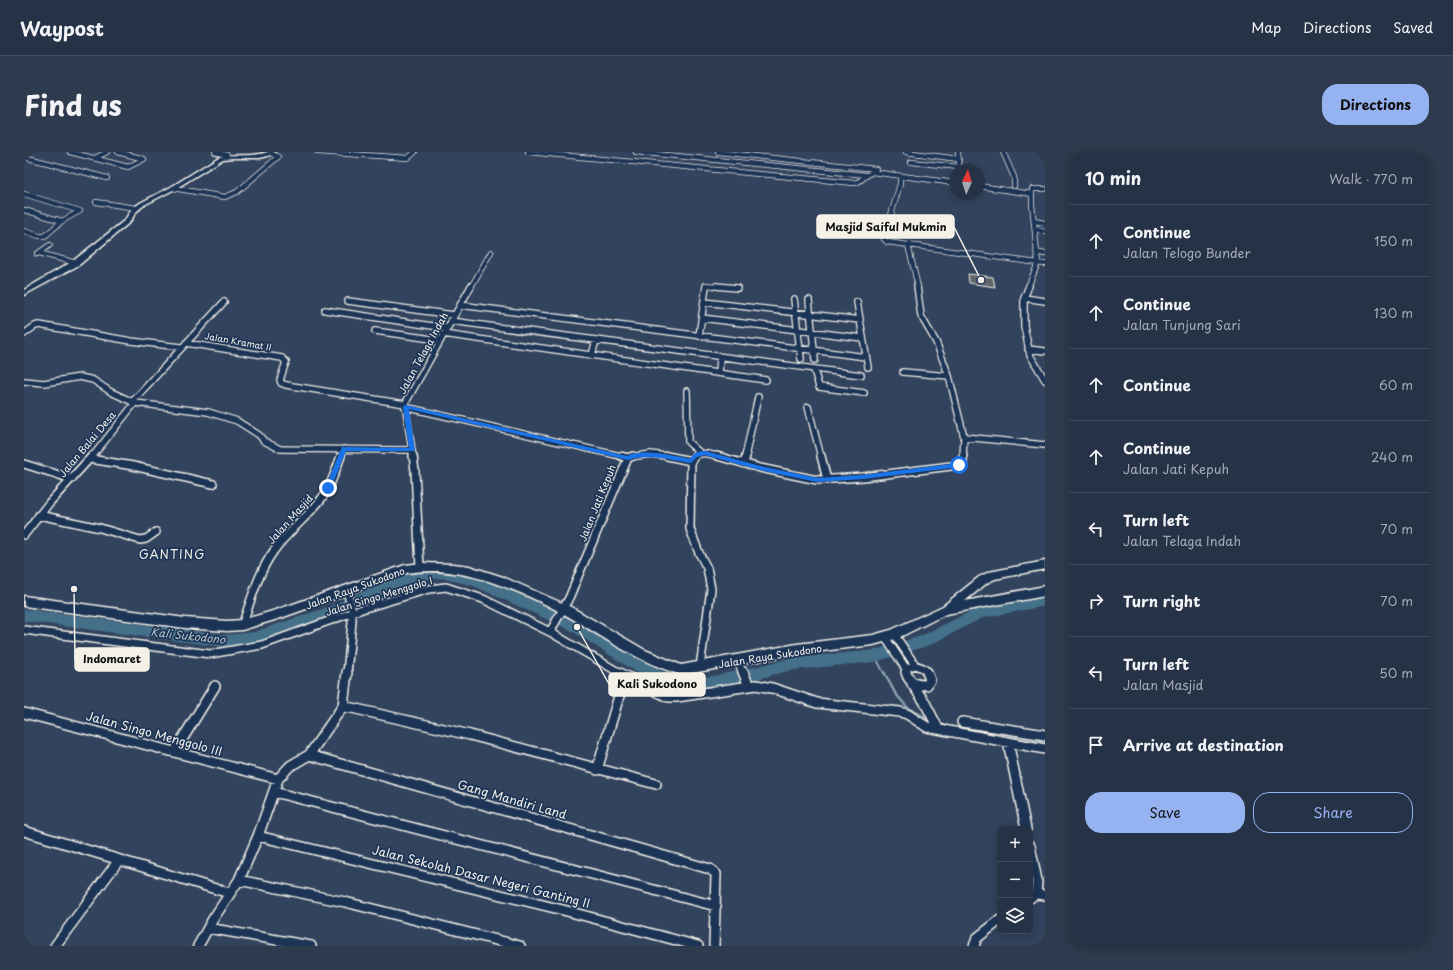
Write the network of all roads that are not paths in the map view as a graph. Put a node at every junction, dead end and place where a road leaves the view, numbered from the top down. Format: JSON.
{"nodes":[{"id":1,"x":70,"y":152,"type":"edge"},
{"id":2,"x":107,"y":152,"type":"edge"},
{"id":3,"x":118,"y":152,"type":"edge"},
{"id":4,"x":215,"y":152,"type":"edge"},
{"id":5,"x":271,"y":152,"type":"edge"},
{"id":6,"x":318,"y":152,"type":"edge"},
{"id":7,"x":356,"y":152,"type":"edge"},
{"id":8,"x":415,"y":152,"type":"edge"},
{"id":9,"x":528,"y":152,"type":"edge"},
{"id":10,"x":636,"y":152,"type":"edge"},
{"id":11,"x":646,"y":152,"type":"edge"},
{"id":12,"x":718,"y":152,"type":"edge"},
{"id":13,"x":906,"y":152,"type":"edge"},
{"id":14,"x":958,"y":152,"type":"edge"},
{"id":15,"x":1003,"y":152,"type":"edge"},
{"id":16,"x":227,"y":155,"type":"junction"},
{"id":17,"x":352,"y":155,"type":"junction"},
{"id":18,"x":24,"y":157,"type":"edge"},
{"id":19,"x":95,"y":158,"type":"junction"},
{"id":20,"x":958,"y":159,"type":"junction"},
{"id":21,"x":911,"y":162,"type":"dead end"},
{"id":22,"x":643,"y":163,"type":"junction"},
{"id":23,"x":959,"y":164,"type":"edge"},
{"id":24,"x":949,"y":167,"type":"edge"},
{"id":25,"x":872,"y":172,"type":"junction"},
{"id":26,"x":866,"y":175,"type":"junction"},
{"id":27,"x":900,"y":177,"type":"junction"},
{"id":28,"x":107,"y":178,"type":"dead end"},
{"id":29,"x":949,"y":183,"type":"edge"},
{"id":30,"x":1014,"y":186,"type":"dead end"},
{"id":31,"x":174,"y":188,"type":"junction"},
{"id":32,"x":985,"y":188,"type":"edge"},
{"id":33,"x":1045,"y":190,"type":"edge"},
{"id":34,"x":1032,"y":191,"type":"junction"},
{"id":35,"x":24,"y":194,"type":"edge"},
{"id":36,"x":30,"y":195,"type":"junction"},
{"id":37,"x":24,"y":198,"type":"edge"},
{"id":38,"x":96,"y":202,"type":"dead end"},
{"id":39,"x":136,"y":208,"type":"junction"},
{"id":40,"x":24,"y":210,"type":"edge"},
{"id":41,"x":24,"y":213,"type":"edge"},
{"id":42,"x":1034,"y":221,"type":"junction"},
{"id":43,"x":61,"y":222,"type":"junction"},
{"id":44,"x":1045,"y":223,"type":"edge"},
{"id":45,"x":1035,"y":229,"type":"junction"},
{"id":46,"x":24,"y":231,"type":"edge"},
{"id":47,"x":1045,"y":232,"type":"edge"},
{"id":48,"x":50,"y":245,"type":"dead end"},
{"id":49,"x":908,"y":245,"type":"junction"},
{"id":50,"x":491,"y":252,"type":"dead end"},
{"id":51,"x":1036,"y":252,"type":"junction"},
{"id":52,"x":1045,"y":254,"type":"edge"},
{"id":53,"x":76,"y":263,"type":"junction"},
{"id":54,"x":1038,"y":263,"type":"junction"},
{"id":55,"x":1045,"y":264,"type":"edge"},
{"id":56,"x":737,"y":288,"type":"dead end"},
{"id":57,"x":25,"y":292,"type":"edge"},
{"id":58,"x":1024,"y":298,"type":"junction"},
{"id":59,"x":794,"y":299,"type":"dead end"},
{"id":60,"x":809,"y":300,"type":"dead end"},
{"id":61,"x":348,"y":301,"type":"dead end"},
{"id":62,"x":1045,"y":301,"type":"edge"},
{"id":63,"x":224,"y":302,"type":"dead end"},
{"id":64,"x":704,"y":302,"type":"junction"},
{"id":65,"x":857,"y":302,"type":"dead end"},
{"id":66,"x":460,"y":305,"type":"junction"},
{"id":67,"x":325,"y":310,"type":"dead end"},
{"id":68,"x":795,"y":313,"type":"junction"},
{"id":69,"x":810,"y":314,"type":"junction"},
{"id":70,"x":454,"y":315,"type":"junction"},
{"id":71,"x":702,"y":318,"type":"junction"},
{"id":72,"x":860,"y":320,"type":"junction"},
{"id":73,"x":451,"y":321,"type":"junction"},
{"id":74,"x":446,"y":328,"type":"junction"},
{"id":75,"x":27,"y":329,"type":"edge"},
{"id":76,"x":375,"y":331,"type":"dead end"},
{"id":77,"x":798,"y":331,"type":"junction"},
{"id":78,"x":813,"y":332,"type":"junction"},
{"id":79,"x":24,"y":334,"type":"edge"},
{"id":80,"x":443,"y":334,"type":"junction"},
{"id":81,"x":699,"y":336,"type":"junction"},
{"id":82,"x":862,"y":338,"type":"junction"},
{"id":83,"x":437,"y":340,"type":"junction"},
{"id":84,"x":596,"y":340,"type":"junction"},
{"id":85,"x":186,"y":343,"type":"junction"},
{"id":86,"x":180,"y":347,"type":"junction"},
{"id":87,"x":800,"y":349,"type":"junction"},
{"id":88,"x":1028,"y":349,"type":"junction"},
{"id":89,"x":815,"y":351,"type":"junction"},
{"id":90,"x":1045,"y":351,"type":"edge"},
{"id":91,"x":592,"y":355,"type":"junction"},
{"id":92,"x":720,"y":357,"type":"junction"},
{"id":93,"x":866,"y":357,"type":"junction"},
{"id":94,"x":801,"y":358,"type":"dead end"},
{"id":95,"x":814,"y":360,"type":"dead end"},
{"id":96,"x":286,"y":362,"type":"joint"},
{"id":97,"x":868,"y":367,"type":"dead end"},
{"id":98,"x":814,"y":370,"type":"junction"},
{"id":99,"x":903,"y":372,"type":"dead end"},
{"id":100,"x":718,"y":373,"type":"junction"},
{"id":101,"x":861,"y":375,"type":"dead end"},
{"id":102,"x":949,"y":376,"type":"junction"},
{"id":103,"x":766,"y":380,"type":"dead end"},
{"id":104,"x":1045,"y":380,"type":"edge"},
{"id":105,"x":24,"y":381,"type":"edge"},
{"id":106,"x":687,"y":391,"type":"dead end"},
{"id":107,"x":864,"y":393,"type":"dead end"},
{"id":108,"x":758,"y":397,"type":"dead end"},
{"id":109,"x":133,"y":402,"type":"junction"},
{"id":110,"x":405,"y":405,"type":"junction"},
{"id":111,"x":808,"y":407,"type":"dead end"},
{"id":112,"x":964,"y":437,"type":"junction"},
{"id":113,"x":1045,"y":445,"type":"edge"},
{"id":114,"x":344,"y":448,"type":"junction"},
{"id":115,"x":412,"y":450,"type":"junction"},
{"id":116,"x":700,"y":453,"type":"junction"},
{"id":117,"x":628,"y":458,"type":"junction"},
{"id":118,"x":90,"y":459,"type":"junction"},
{"id":119,"x":691,"y":461,"type":"junction"},
{"id":120,"x":24,"y":464,"type":"edge"},
{"id":121,"x":744,"y":464,"type":"junction"},
{"id":122,"x":72,"y":479,"type":"junction"},
{"id":123,"x":826,"y":480,"type":"junction"},
{"id":124,"x":213,"y":484,"type":"dead end"},
{"id":125,"x":39,"y":515,"type":"junction"},
{"id":126,"x":156,"y":532,"type":"dead end"},
{"id":127,"x":24,"y":535,"type":"edge"},
{"id":128,"x":1045,"y":565,"type":"edge"},
{"id":129,"x":420,"y":567,"type":"junction"},
{"id":130,"x":971,"y":589,"type":"junction"},
{"id":131,"x":1045,"y":591,"type":"edge"},
{"id":132,"x":348,"y":592,"type":"junction"},
{"id":133,"x":24,"y":601,"type":"edge"},
{"id":134,"x":981,"y":602,"type":"junction"},
{"id":135,"x":944,"y":610,"type":"junction"},
{"id":136,"x":563,"y":611,"type":"junction"},
{"id":137,"x":352,"y":612,"type":"junction"},
{"id":138,"x":242,"y":625,"type":"junction"},
{"id":139,"x":24,"y":630,"type":"edge"},
{"id":140,"x":552,"y":630,"type":"junction"},
{"id":141,"x":890,"y":637,"type":"junction"},
{"id":142,"x":738,"y":662,"type":"junction"},
{"id":143,"x":915,"y":665,"type":"junction"},
{"id":144,"x":700,"y":667,"type":"junction"},
{"id":145,"x":906,"y":669,"type":"junction"},
{"id":146,"x":625,"y":676,"type":"junction"},
{"id":147,"x":748,"y":683,"type":"junction"},
{"id":148,"x":912,"y":683,"type":"junction"},
{"id":149,"x":927,"y":685,"type":"junction"},
{"id":150,"x":215,"y":686,"type":"dead end"},
{"id":151,"x":924,"y":701,"type":"junction"},
{"id":152,"x":343,"y":706,"type":"junction"},
{"id":153,"x":24,"y":713,"type":"edge"},
{"id":154,"x":962,"y":722,"type":"dead end"},
{"id":155,"x":938,"y":727,"type":"junction"},
{"id":156,"x":973,"y":730,"type":"junction"},
{"id":157,"x":1045,"y":735,"type":"edge"},
{"id":158,"x":1008,"y":742,"type":"junction"},
{"id":159,"x":1045,"y":749,"type":"edge"},
{"id":160,"x":175,"y":751,"type":"junction"},
{"id":161,"x":309,"y":754,"type":"junction"},
{"id":162,"x":597,"y":770,"type":"junction"},
{"id":163,"x":278,"y":779,"type":"junction"},
{"id":164,"x":656,"y":784,"type":"dead end"},
{"id":165,"x":274,"y":792,"type":"junction"},
{"id":166,"x":1025,"y":826,"type":"edge"},
{"id":167,"x":24,"y":830,"type":"edge"},
{"id":168,"x":258,"y":836,"type":"junction"},
{"id":169,"x":119,"y":860,"type":"junction"},
{"id":170,"x":1033,"y":861,"type":"edge"},
{"id":171,"x":239,"y":880,"type":"junction"},
{"id":172,"x":229,"y":893,"type":"junction"},
{"id":173,"x":1037,"y":895,"type":"edge"},
{"id":174,"x":716,"y":906,"type":"junction"},
{"id":175,"x":997,"y":922,"type":"edge"},
{"id":176,"x":208,"y":928,"type":"junction"},
{"id":177,"x":55,"y":946,"type":"edge"},
{"id":178,"x":198,"y":946,"type":"edge"},
{"id":179,"x":311,"y":946,"type":"edge"},
{"id":180,"x":520,"y":946,"type":"edge"},
{"id":181,"x":698,"y":946,"type":"edge"},
{"id":182,"x":714,"y":946,"type":"edge"},
{"id":183,"x":974,"y":946,"type":"edge"}],
"edges":[{"from":1,"to":19,"type":"street"},
{"from":2,"to":19,"type":"street"},
{"from":3,"to":19,"type":"street"},
{"from":4,"to":16,"type":"street"},
{"from":5,"to":16,"type":"main road"},
{"from":5,"to":31,"type":"street"},
{"from":6,"to":17,"type":"street"},
{"from":7,"to":17,"type":"street"},
{"from":8,"to":17,"type":"street"},
{"from":9,"to":22,"type":"street"},
{"from":10,"to":11,"type":"street"},
{"from":11,"to":22,"type":"street"},
{"from":11,"to":26,"type":"street"},
{"from":12,"to":25,"type":"street"},
{"from":13,"to":20,"type":"street"},
{"from":14,"to":20,"type":"street"},
{"from":15,"to":30,"type":"street"},
{"from":16,"to":31,"type":"main road"},
{"from":18,"to":28,"type":"street"},
{"from":20,"to":23,"type":"street"},
{"from":21,"to":24,"type":"street"},
{"from":22,"to":26,"type":"street"},
{"from":25,"to":26,"type":"street"},
{"from":25,"to":27,"type":"street"},
{"from":27,"to":29,"type":"street"},
{"from":27,"to":49,"type":"street"},
{"from":31,"to":39,"type":"main road"},
{"from":32,"to":34,"type":"street"},
{"from":33,"to":34,"type":"street"},
{"from":34,"to":42,"type":"street"},
{"from":35,"to":36,"type":"street"},
{"from":36,"to":37,"type":"street"},
{"from":36,"to":43,"type":"street"},
{"from":38,"to":39,"type":"street"},
{"from":39,"to":53,"type":"main road"},
{"from":40,"to":43,"type":"street"},
{"from":41,"to":43,"type":"street"},
{"from":42,"to":44,"type":"street"},
{"from":42,"to":45,"type":"street"},
{"from":43,"to":46,"type":"street"},
{"from":45,"to":47,"type":"street"},
{"from":45,"to":51,"type":"street"},
{"from":48,"to":53,"type":"street"},
{"from":49,"to":54,"type":"street"},
{"from":49,"to":102,"type":"street"},
{"from":50,"to":66,"type":"street","name":"Jalan Telaga Indah"},
{"from":51,"to":52,"type":"street"},
{"from":51,"to":54,"type":"street"},
{"from":53,"to":57,"type":"main road"},
{"from":54,"to":55,"type":"street"},
{"from":54,"to":58,"type":"street"},
{"from":56,"to":64,"type":"street"},
{"from":58,"to":62,"type":"street"},
{"from":58,"to":88,"type":"street"},
{"from":59,"to":68,"type":"street"},
{"from":60,"to":69,"type":"street"},
{"from":61,"to":70,"type":"street"},
{"from":63,"to":85,"type":"street","name":"Jalan Balai Desa"},
{"from":64,"to":68,"type":"street"},
{"from":64,"to":71,"type":"street"},
{"from":65,"to":72,"type":"street"},
{"from":66,"to":70,"type":"street","name":"Jalan Telaga Indah"},
{"from":66,"to":81,"type":"street"},
{"from":67,"to":74,"type":"street"},
{"from":68,"to":69,"type":"street"},
{"from":68,"to":77,"type":"street"},
{"from":69,"to":72,"type":"street"},
{"from":69,"to":78,"type":"street"},
{"from":70,"to":73,"type":"street","name":"Jalan Telaga Indah"},
{"from":71,"to":77,"type":"street"},
{"from":71,"to":81,"type":"street"},
{"from":72,"to":82,"type":"street"},
{"from":73,"to":74,"type":"street","name":"Jalan Telaga Indah"},
{"from":73,"to":84,"type":"street"},
{"from":74,"to":80,"type":"street","name":"Jalan Telaga Indah"},
{"from":75,"to":79,"type":"street"},
{"from":75,"to":86,"type":"street"},
{"from":76,"to":83,"type":"street"},
{"from":77,"to":78,"type":"street"},
{"from":77,"to":87,"type":"street"},
{"from":78,"to":82,"type":"street"},
{"from":78,"to":89,"type":"street"},
{"from":80,"to":83,"type":"street","name":"Jalan Telaga Indah"},
{"from":80,"to":91,"type":"street"},
{"from":81,"to":87,"type":"street"},
{"from":82,"to":93,"type":"street"},
{"from":83,"to":110,"type":"street","name":"Jalan Telaga Indah"},
{"from":84,"to":91,"type":"street"},
{"from":84,"to":92,"type":"street"},
{"from":85,"to":86,"type":"street","name":"Jalan Balai Desa"},
{"from":85,"to":96,"type":"street","name":"Jalan Kramat II"},
{"from":86,"to":109,"type":"street","name":"Jalan Balai Desa"},
{"from":87,"to":89,"type":"street"},
{"from":87,"to":94,"type":"street"},
{"from":88,"to":90,"type":"street"},
{"from":88,"to":104,"type":"street"},
{"from":89,"to":93,"type":"street"},
{"from":89,"to":95,"type":"street"},
{"from":91,"to":100,"type":"street"},
{"from":92,"to":98,"type":"street"},
{"from":92,"to":100,"type":"street"},
{"from":93,"to":97,"type":"street"},
{"from":96,"to":110,"type":"street","name":"Jalan Jati Kepuh"},
{"from":98,"to":101,"type":"street"},
{"from":98,"to":107,"type":"street"},
{"from":99,"to":102,"type":"street"},
{"from":100,"to":103,"type":"street"},
{"from":102,"to":112,"type":"street"},
{"from":105,"to":109,"type":"street"},
{"from":106,"to":116,"type":"street"},
{"from":108,"to":121,"type":"street"},
{"from":109,"to":114,"type":"street"},
{"from":109,"to":118,"type":"street","name":"Jalan Balai Desa"},
{"from":110,"to":115,"type":"street","name":"Jalan Telaga Indah"},
{"from":110,"to":117,"type":"street","name":"Jalan Jati Kepuh"},
{"from":111,"to":123,"type":"street"},
{"from":112,"to":113,"type":"street"},
{"from":112,"to":123,"type":"street"},
{"from":114,"to":115,"type":"street"},
{"from":114,"to":138,"type":"street","name":"Jalan Masjid"},
{"from":115,"to":129,"type":"street","name":"Jalan Telaga Indah"},
{"from":116,"to":119,"type":"street"},
{"from":116,"to":121,"type":"street"},
{"from":117,"to":119,"type":"street"},
{"from":117,"to":136,"type":"street","name":"Jalan Jati Kepuh"},
{"from":118,"to":122,"type":"street","name":"Jalan Balai Desa"},
{"from":118,"to":124,"type":"street"},
{"from":119,"to":144,"type":"street"},
{"from":120,"to":122,"type":"street"},
{"from":121,"to":123,"type":"street"},
{"from":122,"to":125,"type":"street","name":"Jalan Balai Desa"},
{"from":125,"to":126,"type":"street"},
{"from":125,"to":127,"type":"street","name":"Jalan Balai Desa"},
{"from":128,"to":130,"type":"main road","name":"Jalan Raya Sukodono"},
{"from":129,"to":132,"type":"main road","name":"Jalan Raya Sukodono"},
{"from":129,"to":136,"type":"main road","name":"Jalan Raya Sukodono"},
{"from":130,"to":134,"type":"main road"},
{"from":130,"to":135,"type":"main road","name":"Jalan Raya Sukodono"},
{"from":131,"to":134,"type":"main road","name":"Jalan Raya Sukodono"},
{"from":132,"to":137,"type":"street"},
{"from":132,"to":138,"type":"main road","name":"Jalan Raya Sukodono"},
{"from":133,"to":138,"type":"main road","name":"Jalan Raya Sukodono"},
{"from":134,"to":135,"type":"main road","name":"Jalan Raya Sukodono"},
{"from":135,"to":141,"type":"main road","name":"Jalan Raya Sukodono"},
{"from":136,"to":140,"type":"street","name":"Jalan Jati Kepuh"},
{"from":136,"to":144,"type":"main road","name":"Jalan Raya Sukodono"},
{"from":137,"to":139,"type":"street","name":"Jalan Singo Menggolo I"},
{"from":137,"to":140,"type":"street","name":"Jalan Singo Menggolo I"},
{"from":137,"to":152,"type":"street"},
{"from":140,"to":146,"type":"street","name":"Jalan Singo Menggolo I"},
{"from":141,"to":142,"type":"main road","name":"Jalan Raya Sukodono"},
{"from":141,"to":143,"type":"street"},
{"from":141,"to":145,"type":"street"},
{"from":142,"to":144,"type":"main road","name":"Jalan Raya Sukodono"},
{"from":142,"to":147,"type":"street"},
{"from":143,"to":145,"type":"street"},
{"from":143,"to":149,"type":"street"},
{"from":145,"to":148,"type":"street"},
{"from":146,"to":147,"type":"street","name":"Jalan Singo Menggolo I"},
{"from":146,"to":162,"type":"street"},
{"from":147,"to":155,"type":"street","name":"Jalan Singo Menggolo I"},
{"from":148,"to":149,"type":"street"},
{"from":148,"to":151,"type":"street"},
{"from":149,"to":151,"type":"street"},
{"from":150,"to":160,"type":"street"},
{"from":151,"to":155,"type":"street"},
{"from":152,"to":161,"type":"street"},
{"from":152,"to":162,"type":"street"},
{"from":153,"to":160,"type":"street","name":"Jalan Singo Menggolo III"},
{"from":154,"to":156,"type":"street"},
{"from":155,"to":156,"type":"street","name":"Jalan Singo Menggolo I"},
{"from":156,"to":157,"type":"street"},
{"from":156,"to":158,"type":"street","name":"Jalan Singo Menggolo I"},
{"from":158,"to":159,"type":"street","name":"Jalan Singo Menggolo I"},
{"from":158,"to":166,"type":"street"},
{"from":160,"to":163,"type":"street","name":"Jalan Singo Menggolo III"},
{"from":161,"to":163,"type":"street"},
{"from":161,"to":174,"type":"street","name":"Gang Mandiri Land"},
{"from":162,"to":164,"type":"street"},
{"from":163,"to":165,"type":"street"},
{"from":165,"to":168,"type":"street"},
{"from":165,"to":174,"type":"street"},
{"from":167,"to":169,"type":"street"},
{"from":168,"to":171,"type":"street"},
{"from":168,"to":181,"type":"street","name":"Jalan Sekolah Dasar Negeri Ganting II"},
{"from":169,"to":172,"type":"street"},
{"from":169,"to":177,"type":"street"},
{"from":170,"to":173,"type":"street"},
{"from":171,"to":172,"type":"street"},
{"from":171,"to":180,"type":"street"},
{"from":172,"to":176,"type":"street"},
{"from":174,"to":182,"type":"street"},
{"from":175,"to":183,"type":"street"},
{"from":176,"to":178,"type":"street"},
{"from":176,"to":179,"type":"street"}]}
